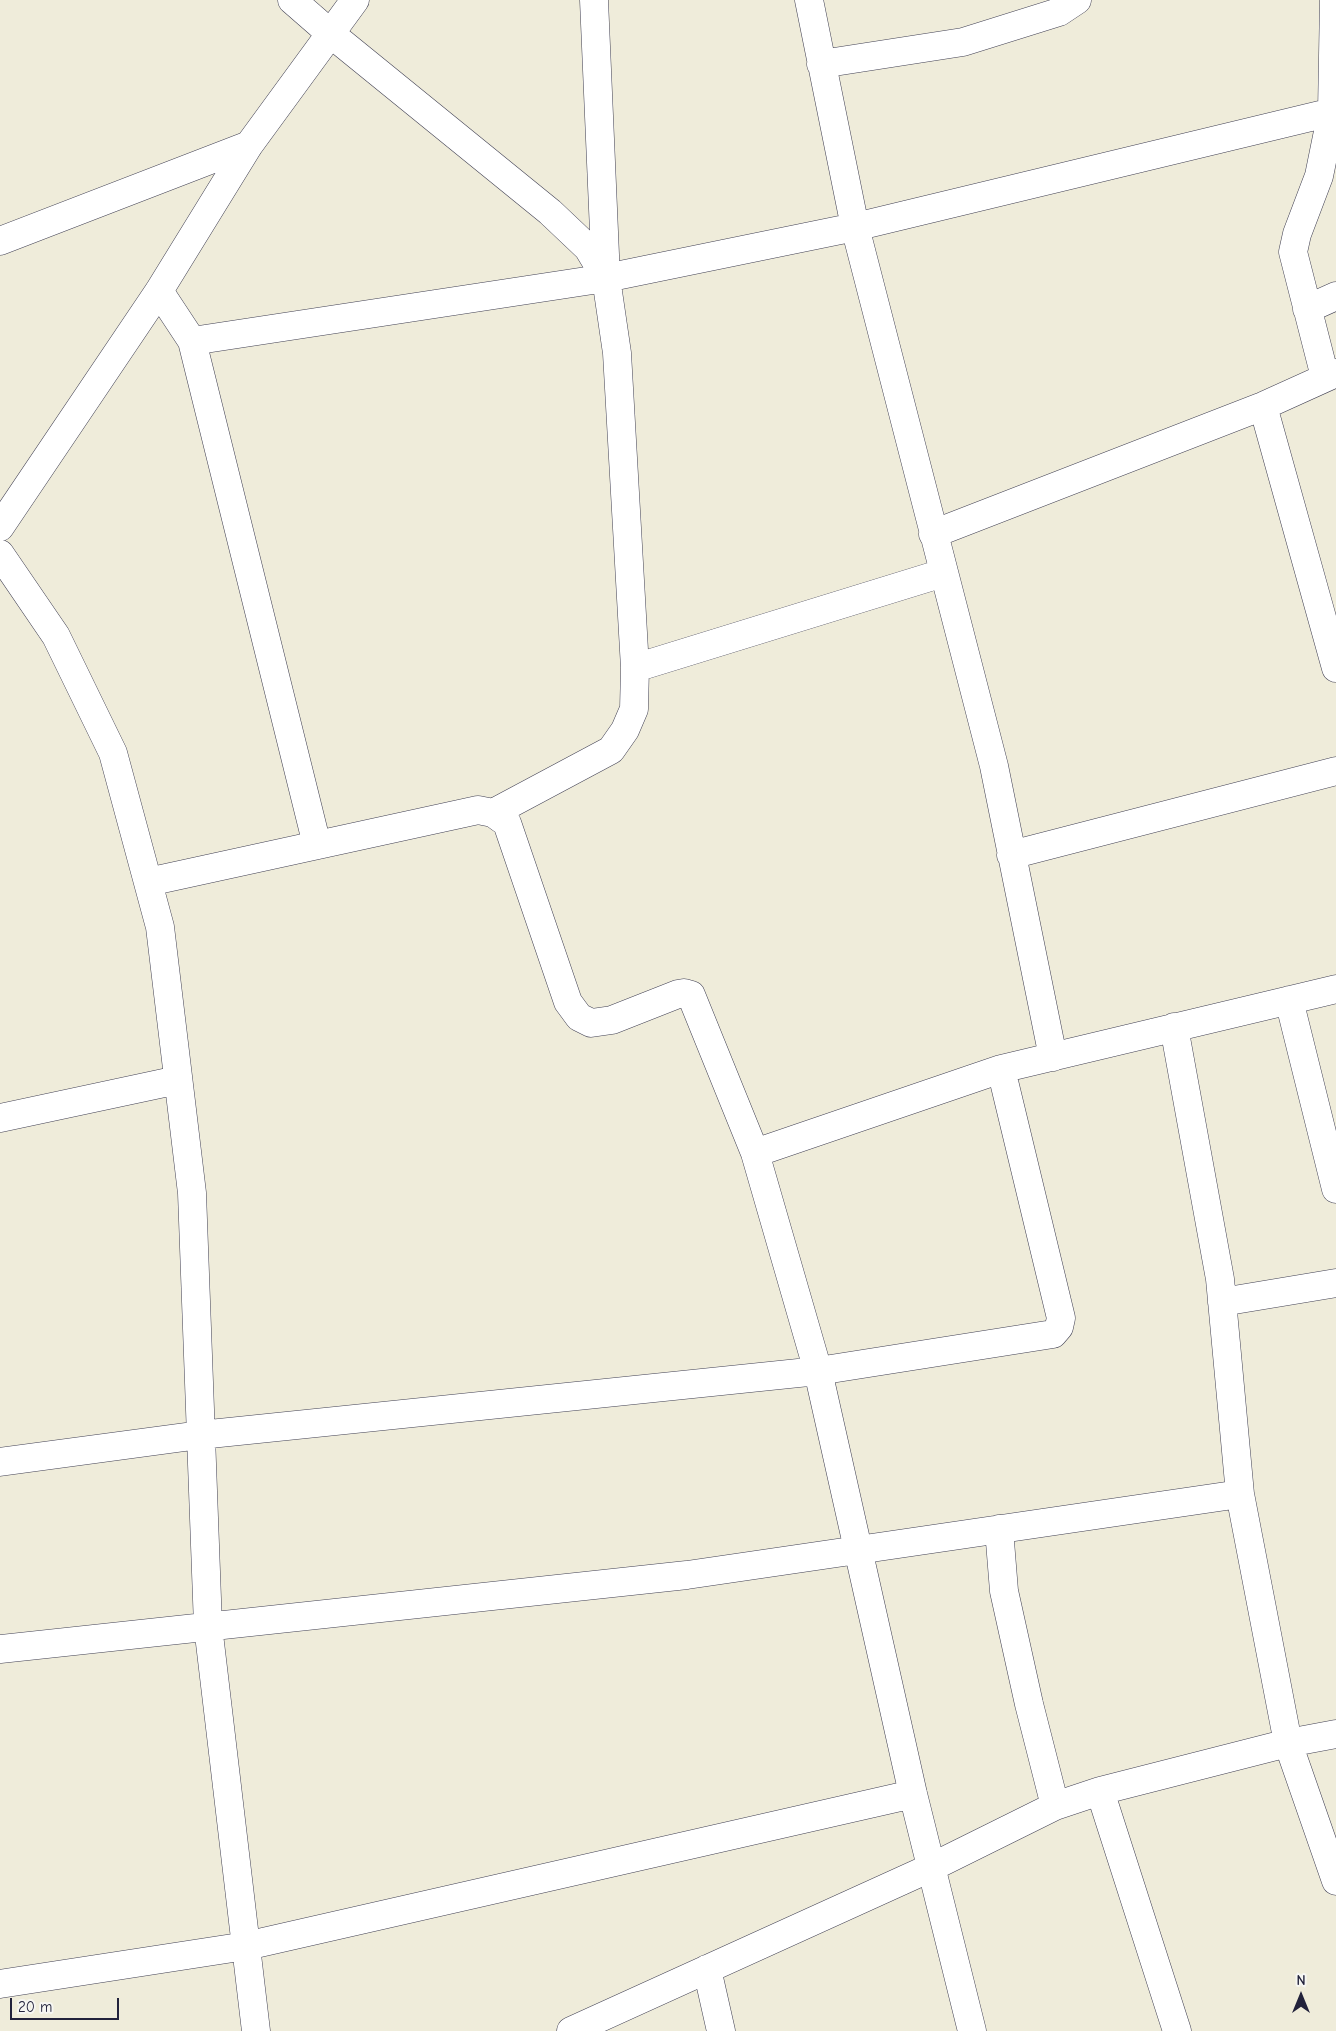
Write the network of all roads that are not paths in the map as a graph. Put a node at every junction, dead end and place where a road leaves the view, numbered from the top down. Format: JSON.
{"nodes":[{"id":1,"x":292,"y":0,"type":"edge"},
{"id":2,"x":355,"y":0,"type":"edge"},
{"id":3,"x":594,"y":0,"type":"edge"},
{"id":4,"x":809,"y":0,"type":"edge"},
{"id":5,"x":1077,"y":0,"type":"edge"},
{"id":6,"x":1334,"y":15,"type":"edge"},
{"id":7,"x":330,"y":34,"type":"junction"},
{"id":8,"x":821,"y":64,"type":"junction"},
{"id":9,"x":1332,"y":112,"type":"junction"},
{"id":10,"x":249,"y":145,"type":"junction"},
{"id":11,"x":855,"y":227,"type":"junction"},
{"id":12,"x":0,"y":241,"type":"edge"},
{"id":13,"x":606,"y":278,"type":"junction"},
{"id":14,"x":159,"y":291,"type":"junction"},
{"id":15,"x":1336,"y":296,"type":"edge"},
{"id":16,"x":1308,"y":309,"type":"junction"},
{"id":17,"x":192,"y":342,"type":"junction"},
{"id":18,"x":1331,"y":375,"type":"edge"},
{"id":19,"x":1263,"y":406,"type":"junction"},
{"id":20,"x":0,"y":527,"type":"edge"},
{"id":21,"x":933,"y":534,"type":"junction"},
{"id":22,"x":0,"y":554,"type":"edge"},
{"id":23,"x":943,"y":572,"type":"junction"},
{"id":24,"x":635,"y":668,"type":"junction"},
{"id":25,"x":1336,"y":668,"type":"edge"},
{"id":26,"x":1336,"y":772,"type":"edge"},
{"id":27,"x":493,"y":813,"type":"junction"},
{"id":28,"x":317,"y":845,"type":"junction"},
{"id":29,"x":1012,"y":855,"type":"junction"},
{"id":30,"x":148,"y":882,"type":"junction"},
{"id":31,"x":1336,"y":989,"type":"edge"},
{"id":32,"x":1289,"y":1000,"type":"junction"},
{"id":33,"x":1174,"y":1028,"type":"junction"},
{"id":34,"x":1053,"y":1057,"type":"junction"},
{"id":35,"x":1001,"y":1070,"type":"junction"},
{"id":36,"x":178,"y":1080,"type":"junction"},
{"id":37,"x":0,"y":1118,"type":"edge"},
{"id":38,"x":756,"y":1153,"type":"junction"},
{"id":39,"x":1336,"y":1189,"type":"edge"},
{"id":40,"x":1336,"y":1283,"type":"edge"},
{"id":41,"x":1222,"y":1302,"type":"junction"},
{"id":42,"x":818,"y":1371,"type":"junction"},
{"id":43,"x":200,"y":1435,"type":"junction"},
{"id":44,"x":0,"y":1462,"type":"edge"},
{"id":45,"x":1240,"y":1494,"type":"junction"},
{"id":46,"x":999,"y":1529,"type":"junction"},
{"id":47,"x":857,"y":1550,"type":"junction"},
{"id":48,"x":208,"y":1626,"type":"junction"},
{"id":49,"x":0,"y":1649,"type":"edge"},
{"id":50,"x":1336,"y":1734,"type":"edge"},
{"id":51,"x":1288,"y":1744,"type":"junction"},
{"id":52,"x":1100,"y":1791,"type":"junction"},
{"id":53,"x":913,"y":1794,"type":"junction"},
{"id":54,"x":1055,"y":1806,"type":"junction"},
{"id":55,"x":930,"y":1868,"type":"junction"},
{"id":56,"x":1336,"y":1881,"type":"edge"},
{"id":57,"x":246,"y":1946,"type":"junction"},
{"id":58,"x":707,"y":1969,"type":"junction"},
{"id":59,"x":0,"y":1984,"type":"edge"},
{"id":60,"x":256,"y":2031,"type":"edge"},
{"id":61,"x":570,"y":2031,"type":"edge"},
{"id":62,"x":721,"y":2031,"type":"edge"},
{"id":63,"x":972,"y":2031,"type":"edge"},
{"id":64,"x":1176,"y":2031,"type":"edge"}],
"edges":[{"from":1,"to":7,"type":"street"},
{"from":2,"to":7,"type":"street"},
{"from":3,"to":13,"type":"street"},
{"from":4,"to":8,"type":"street"},
{"from":5,"to":8,"type":"street"},
{"from":6,"to":9,"type":"street"},
{"from":7,"to":10,"type":"street"},
{"from":7,"to":13,"type":"street"},
{"from":8,"to":11,"type":"street"},
{"from":9,"to":11,"type":"street"},
{"from":9,"to":16,"type":"street"},
{"from":10,"to":12,"type":"street"},
{"from":10,"to":14,"type":"street"},
{"from":11,"to":13,"type":"street"},
{"from":11,"to":21,"type":"street"},
{"from":13,"to":17,"type":"street"},
{"from":13,"to":24,"type":"street"},
{"from":14,"to":17,"type":"street"},
{"from":14,"to":20,"type":"street"},
{"from":15,"to":16,"type":"street"},
{"from":16,"to":18,"type":"street"},
{"from":17,"to":28,"type":"street"},
{"from":18,"to":19,"type":"street"},
{"from":19,"to":21,"type":"street"},
{"from":19,"to":25,"type":"street"},
{"from":21,"to":23,"type":"street"},
{"from":22,"to":30,"type":"street"},
{"from":23,"to":24,"type":"street"},
{"from":23,"to":29,"type":"street"},
{"from":24,"to":27,"type":"street"},
{"from":26,"to":29,"type":"street"},
{"from":27,"to":28,"type":"street"},
{"from":27,"to":38,"type":"street"},
{"from":28,"to":30,"type":"street"},
{"from":29,"to":34,"type":"street"},
{"from":30,"to":36,"type":"street"},
{"from":31,"to":32,"type":"street"},
{"from":32,"to":33,"type":"street"},
{"from":32,"to":39,"type":"street"},
{"from":33,"to":34,"type":"street"},
{"from":33,"to":41,"type":"street"},
{"from":34,"to":35,"type":"street"},
{"from":35,"to":38,"type":"street"},
{"from":35,"to":42,"type":"street"},
{"from":36,"to":37,"type":"street"},
{"from":36,"to":43,"type":"street"},
{"from":38,"to":42,"type":"street"},
{"from":40,"to":41,"type":"street"},
{"from":41,"to":45,"type":"street"},
{"from":42,"to":43,"type":"street"},
{"from":42,"to":47,"type":"street"},
{"from":43,"to":44,"type":"street"},
{"from":43,"to":48,"type":"street"},
{"from":45,"to":46,"type":"street"},
{"from":45,"to":51,"type":"street"},
{"from":46,"to":47,"type":"street"},
{"from":46,"to":54,"type":"street"},
{"from":47,"to":48,"type":"street"},
{"from":47,"to":53,"type":"street"},
{"from":48,"to":49,"type":"street"},
{"from":48,"to":57,"type":"street"},
{"from":50,"to":51,"type":"street"},
{"from":51,"to":52,"type":"street"},
{"from":51,"to":56,"type":"street"},
{"from":52,"to":54,"type":"street"},
{"from":52,"to":64,"type":"street"},
{"from":53,"to":55,"type":"street"},
{"from":53,"to":57,"type":"street"},
{"from":54,"to":55,"type":"street"},
{"from":55,"to":58,"type":"street"},
{"from":55,"to":63,"type":"street"},
{"from":57,"to":59,"type":"street"},
{"from":57,"to":60,"type":"street"},
{"from":58,"to":61,"type":"street"},
{"from":58,"to":62,"type":"street"}]}
